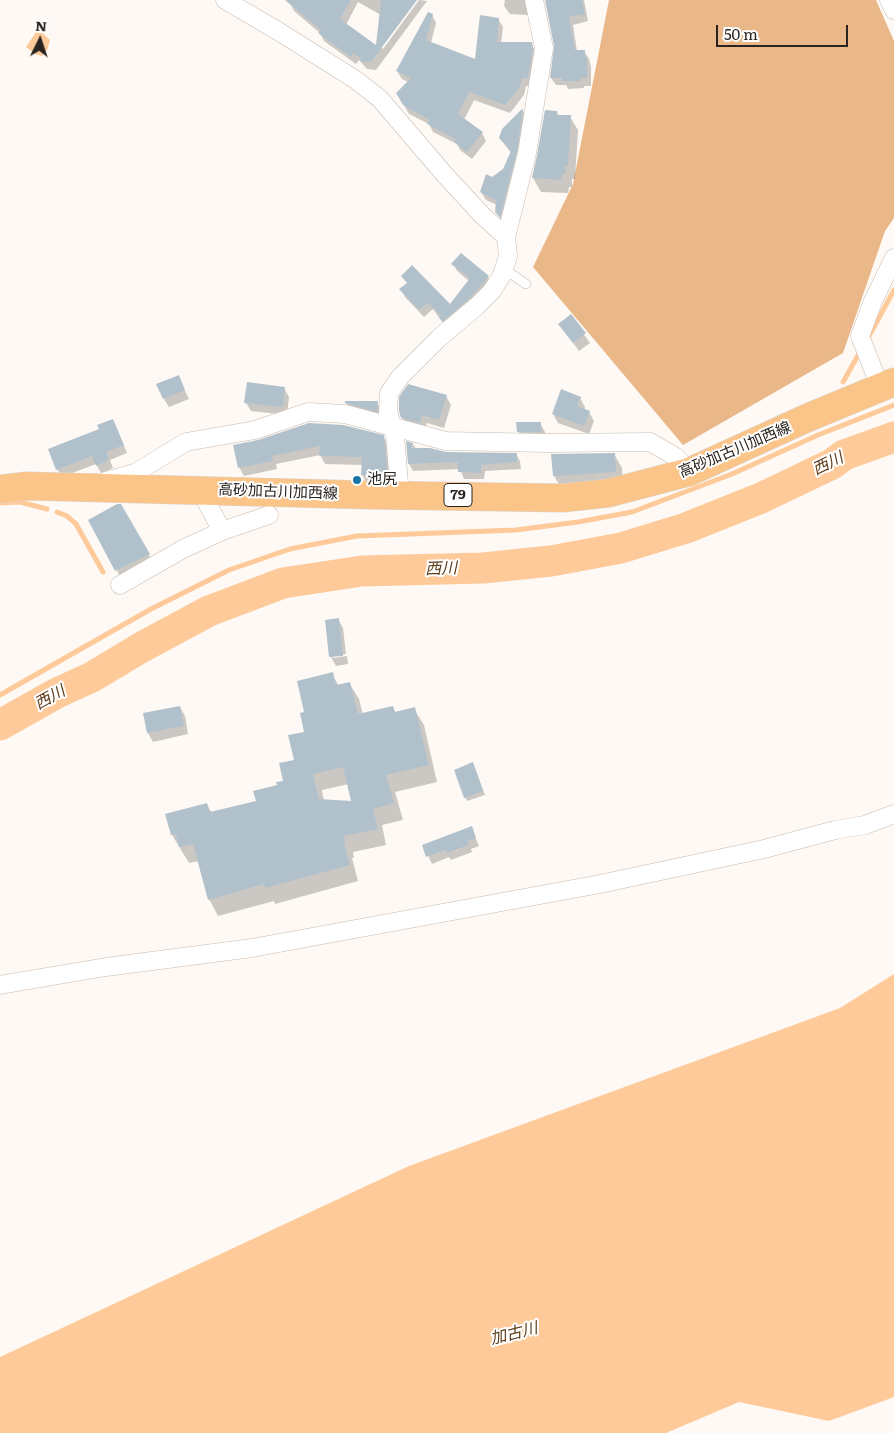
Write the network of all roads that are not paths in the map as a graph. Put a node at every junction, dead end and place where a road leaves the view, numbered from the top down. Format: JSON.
{"nodes":[{"id":1,"x":225,"y":0,"type":"edge"},
{"id":2,"x":534,"y":0,"type":"edge"},
{"id":3,"x":889,"y":0,"type":"edge"},
{"id":4,"x":894,"y":10,"type":"edge"},
{"id":5,"x":506,"y":237,"type":"junction"},
{"id":6,"x":894,"y":258,"type":"edge"},
{"id":7,"x":504,"y":268,"type":"junction"},
{"id":8,"x":526,"y":284,"type":"dead end"},
{"id":9,"x":887,"y":385,"type":"edge"},
{"id":10,"x":392,"y":426,"type":"junction"},
{"id":11,"x":689,"y":472,"type":"junction"},
{"id":12,"x":84,"y":487,"type":"junction"},
{"id":13,"x":0,"y":489,"type":"edge"},
{"id":14,"x":200,"y":490,"type":"junction"},
{"id":15,"x":400,"y":494,"type":"junction"},
{"id":16,"x":269,"y":515,"type":"dead end"},
{"id":17,"x":222,"y":531,"type":"junction"},
{"id":18,"x":120,"y":585,"type":"dead end"},
{"id":19,"x":894,"y":814,"type":"edge"},
{"id":20,"x":0,"y":985,"type":"edge"}],
"edges":[{"from":1,"to":5,"type":"street"},
{"from":2,"to":5,"type":"street"},
{"from":3,"to":4,"type":"street"},
{"from":5,"to":7,"type":"street"},
{"from":6,"to":9,"type":"street"},
{"from":7,"to":8,"type":"lane"},
{"from":7,"to":10,"type":"street"},
{"from":9,"to":11,"type":"main road","name":"高砂加古川加西線","number":"79"},
{"from":10,"to":11,"type":"street"},
{"from":10,"to":12,"type":"street"},
{"from":10,"to":15,"type":"street"},
{"from":11,"to":15,"type":"main road","name":"高砂加古川加西線","number":"79"},
{"from":12,"to":13,"type":"main road","name":"高砂加古川加西線","number":"79"},
{"from":12,"to":14,"type":"main road","name":"高砂加古川加西線","number":"79"},
{"from":14,"to":15,"type":"main road","name":"高砂加古川加西線","number":"79"},
{"from":14,"to":17,"type":"street"},
{"from":16,"to":17,"type":"street"},
{"from":17,"to":18,"type":"street"},
{"from":19,"to":20,"type":"street"}]}
